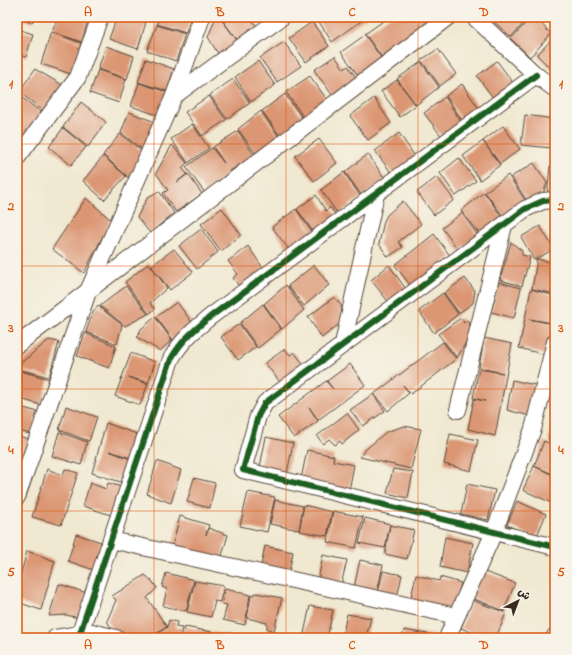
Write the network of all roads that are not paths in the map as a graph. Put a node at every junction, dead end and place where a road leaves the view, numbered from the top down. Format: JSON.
{"nodes":[{"id":1,"x":100,"y":17,"type":"edge"},
{"id":2,"x":202,"y":17,"type":"edge"},
{"id":3,"x":282,"y":17,"type":"edge"},
{"id":4,"x":448,"y":17,"type":"edge"},
{"id":5,"x":474,"y":17,"type":"edge"},
{"id":6,"x":536,"y":75,"type":"junction"},
{"id":7,"x":555,"y":89,"type":"edge"},
{"id":8,"x":174,"y":96,"type":"junction"},
{"id":9,"x":17,"y":158,"type":"edge"},
{"id":10,"x":376,"y":194,"type":"junction"},
{"id":11,"x":555,"y":200,"type":"edge"},
{"id":12,"x":504,"y":225,"type":"junction"},
{"id":13,"x":89,"y":289,"type":"junction"},
{"id":14,"x":555,"y":342,"type":"edge"},
{"id":15,"x":343,"y":344,"type":"junction"},
{"id":16,"x":17,"y":345,"type":"edge"},
{"id":17,"x":458,"y":410,"type":"dead end"},
{"id":18,"x":17,"y":497,"type":"edge"},
{"id":19,"x":494,"y":532,"type":"junction"},
{"id":20,"x":111,"y":540,"type":"junction"},
{"id":21,"x":555,"y":547,"type":"edge"},
{"id":22,"x":456,"y":616,"type":"junction"},
{"id":23,"x":80,"y":633,"type":"junction"},
{"id":24,"x":55,"y":638,"type":"edge"},
{"id":25,"x":116,"y":638,"type":"edge"},
{"id":26,"x":447,"y":638,"type":"edge"}],
"edges":[{"from":1,"to":9,"type":"street"},
{"from":2,"to":8,"type":"street"},
{"from":3,"to":8,"type":"street"},
{"from":4,"to":13,"type":"street"},
{"from":5,"to":6,"type":"street"},
{"from":6,"to":7,"type":"street"},
{"from":6,"to":10,"type":"street"},
{"from":8,"to":13,"type":"street"},
{"from":10,"to":15,"type":"street"},
{"from":10,"to":20,"type":"street"},
{"from":11,"to":12,"type":"street"},
{"from":12,"to":15,"type":"street"},
{"from":12,"to":17,"type":"street"},
{"from":13,"to":16,"type":"street"},
{"from":13,"to":18,"type":"street"},
{"from":14,"to":19,"type":"street"},
{"from":15,"to":19,"type":"street"},
{"from":19,"to":21,"type":"street"},
{"from":19,"to":22,"type":"street"},
{"from":20,"to":22,"type":"street"},
{"from":20,"to":23,"type":"street"},
{"from":22,"to":26,"type":"street"},
{"from":23,"to":24,"type":"street"},
{"from":23,"to":25,"type":"street"}]}
